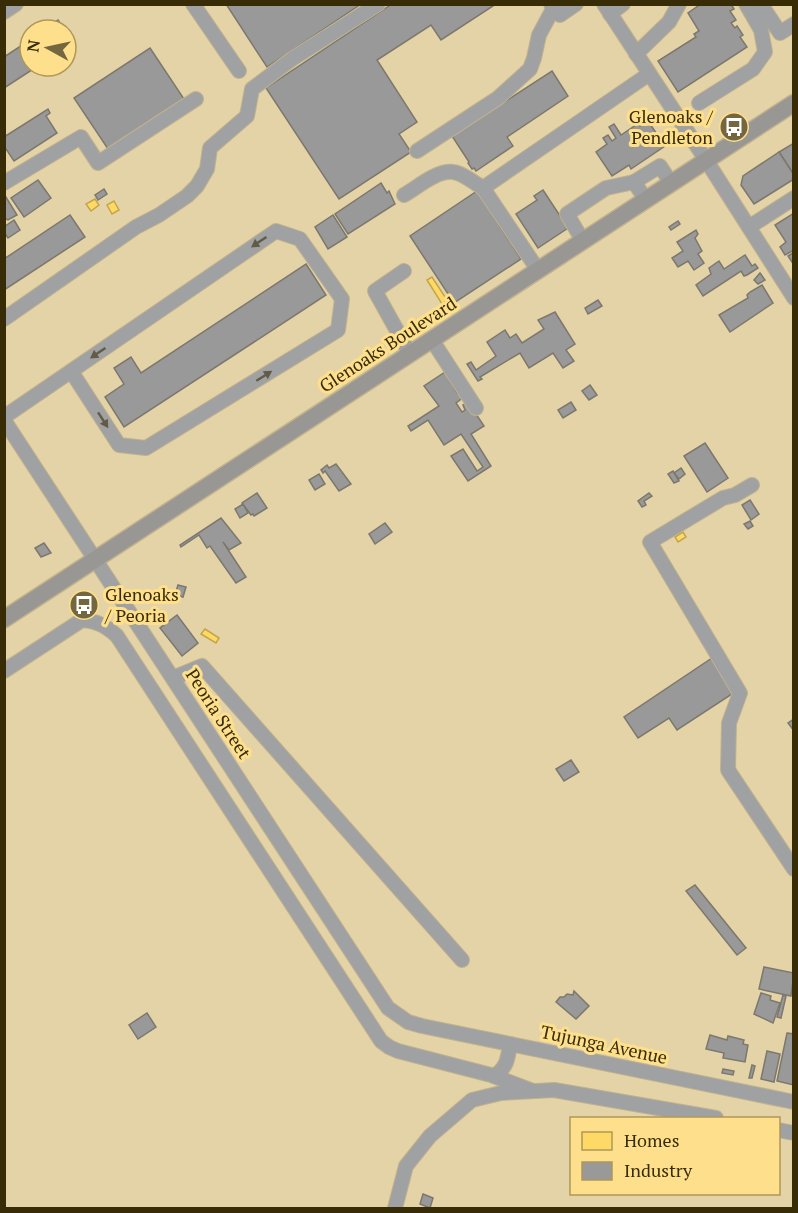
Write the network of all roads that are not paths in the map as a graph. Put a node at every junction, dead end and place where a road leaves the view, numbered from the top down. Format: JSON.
{"nodes":[{"id":1,"x":192,"y":4,"type":"edge"},
{"id":2,"x":378,"y":4,"type":"edge"},
{"id":3,"x":576,"y":4,"type":"edge"},
{"id":4,"x":623,"y":4,"type":"edge"},
{"id":5,"x":679,"y":4,"type":"edge"},
{"id":6,"x":15,"y":5,"type":"edge"},
{"id":7,"x":756,"y":7,"type":"edge"},
{"id":8,"x":555,"y":9,"type":"edge"},
{"id":9,"x":607,"y":9,"type":"edge"},
{"id":10,"x":4,"y":12,"type":"edge"},
{"id":11,"x":794,"y":24,"type":"edge"},
{"id":12,"x":636,"y":54,"type":"junction"},
{"id":13,"x":239,"y":71,"type":"dead end"},
{"id":14,"x":649,"y":74,"type":"junction"},
{"id":15,"x":196,"y":99,"type":"dead end"},
{"id":16,"x":699,"y":103,"type":"dead end"},
{"id":17,"x":794,"y":103,"type":"edge"},
{"id":18,"x":417,"y":152,"type":"dead end"},
{"id":19,"x":706,"y":160,"type":"junction"},
{"id":20,"x":634,"y":182,"type":"junction"},
{"id":21,"x":4,"y":183,"type":"edge"},
{"id":22,"x":671,"y":183,"type":"junction"},
{"id":23,"x":483,"y":188,"type":"junction"},
{"id":24,"x":404,"y":195,"type":"dead end"},
{"id":25,"x":794,"y":198,"type":"edge"},
{"id":26,"x":646,"y":200,"type":"junction"},
{"id":27,"x":749,"y":227,"type":"junction"},
{"id":28,"x":583,"y":241,"type":"junction"},
{"id":29,"x":538,"y":270,"type":"junction"},
{"id":30,"x":404,"y":271,"type":"dead end"},
{"id":31,"x":794,"y":298,"type":"edge"},
{"id":32,"x":4,"y":319,"type":"edge"},
{"id":33,"x":432,"y":340,"type":"junction"},
{"id":34,"x":410,"y":354,"type":"junction"},
{"id":35,"x":71,"y":371,"type":"junction"},
{"id":36,"x":476,"y":408,"type":"dead end"},
{"id":37,"x":4,"y":419,"type":"edge"},
{"id":38,"x":752,"y":485,"type":"dead end"},
{"id":39,"x":96,"y":559,"type":"junction"},
{"id":40,"x":4,"y":619,"type":"edge"},
{"id":41,"x":4,"y":671,"type":"edge"},
{"id":42,"x":173,"y":678,"type":"junction"},
{"id":43,"x":794,"y":869,"type":"edge"},
{"id":44,"x":462,"y":960,"type":"dead end"},
{"id":45,"x":408,"y":1022,"type":"joint"},
{"id":46,"x":510,"y":1044,"type":"junction"},
{"id":47,"x":494,"y":1076,"type":"junction"},
{"id":48,"x":533,"y":1091,"type":"junction"},
{"id":49,"x":794,"y":1102,"type":"edge"},
{"id":50,"x":705,"y":1117,"type":"edge"},
{"id":51,"x":394,"y":1209,"type":"edge"}],
"edges":[{"from":1,"to":13,"type":"street"},
{"from":2,"to":32,"type":"street"},
{"from":3,"to":8,"type":"street"},
{"from":4,"to":9,"type":"street"},
{"from":5,"to":12,"type":"street"},
{"from":6,"to":10,"type":"street"},
{"from":7,"to":11,"type":"street"},
{"from":7,"to":16,"type":"street"},
{"from":8,"to":18,"type":"street"},
{"from":9,"to":12,"type":"street"},
{"from":12,"to":14,"type":"street"},
{"from":14,"to":19,"type":"street"},
{"from":14,"to":23,"type":"street"},
{"from":15,"to":21,"type":"street"},
{"from":17,"to":19,"type":"main road","name":"Glenoaks Boulevard"},
{"from":19,"to":22,"type":"main road","name":"Glenoaks Boulevard"},
{"from":19,"to":27,"type":"street"},
{"from":20,"to":22,"type":"street"},
{"from":20,"to":26,"type":"street"},
{"from":20,"to":28,"type":"street"},
{"from":22,"to":26,"type":"main road","name":"Glenoaks Boulevard"},
{"from":23,"to":24,"type":"street"},
{"from":23,"to":29,"type":"street"},
{"from":25,"to":27,"type":"street"},
{"from":26,"to":28,"type":"main road","name":"Glenoaks Boulevard"},
{"from":27,"to":31,"type":"street"},
{"from":28,"to":29,"type":"main road","name":"Glenoaks Boulevard"},
{"from":29,"to":33,"type":"main road","name":"Glenoaks Boulevard"},
{"from":30,"to":34,"type":"street"},
{"from":33,"to":34,"type":"main road","name":"Glenoaks Boulevard"},
{"from":33,"to":36,"type":"street"},
{"from":34,"to":39,"type":"main road","name":"Glenoaks Boulevard"},
{"from":35,"to":35,"type":"street","one_way":true},
{"from":35,"to":37,"type":"street"},
{"from":37,"to":39,"type":"street","name":"Peoria Street"},
{"from":38,"to":43,"type":"street"},
{"from":39,"to":40,"type":"main road","name":"Glenoaks Boulevard"},
{"from":39,"to":42,"type":"street","name":"Peoria Street"},
{"from":41,"to":47,"type":"street"},
{"from":42,"to":44,"type":"street"},
{"from":42,"to":45,"type":"street","name":"Peoria Street"},
{"from":45,"to":46,"type":"street","name":"Tujunga Avenue"},
{"from":46,"to":47,"type":"street"},
{"from":46,"to":49,"type":"street","name":"Tujunga Avenue"},
{"from":47,"to":48,"type":"street"},
{"from":48,"to":50,"type":"street"},
{"from":48,"to":51,"type":"street"}]}
